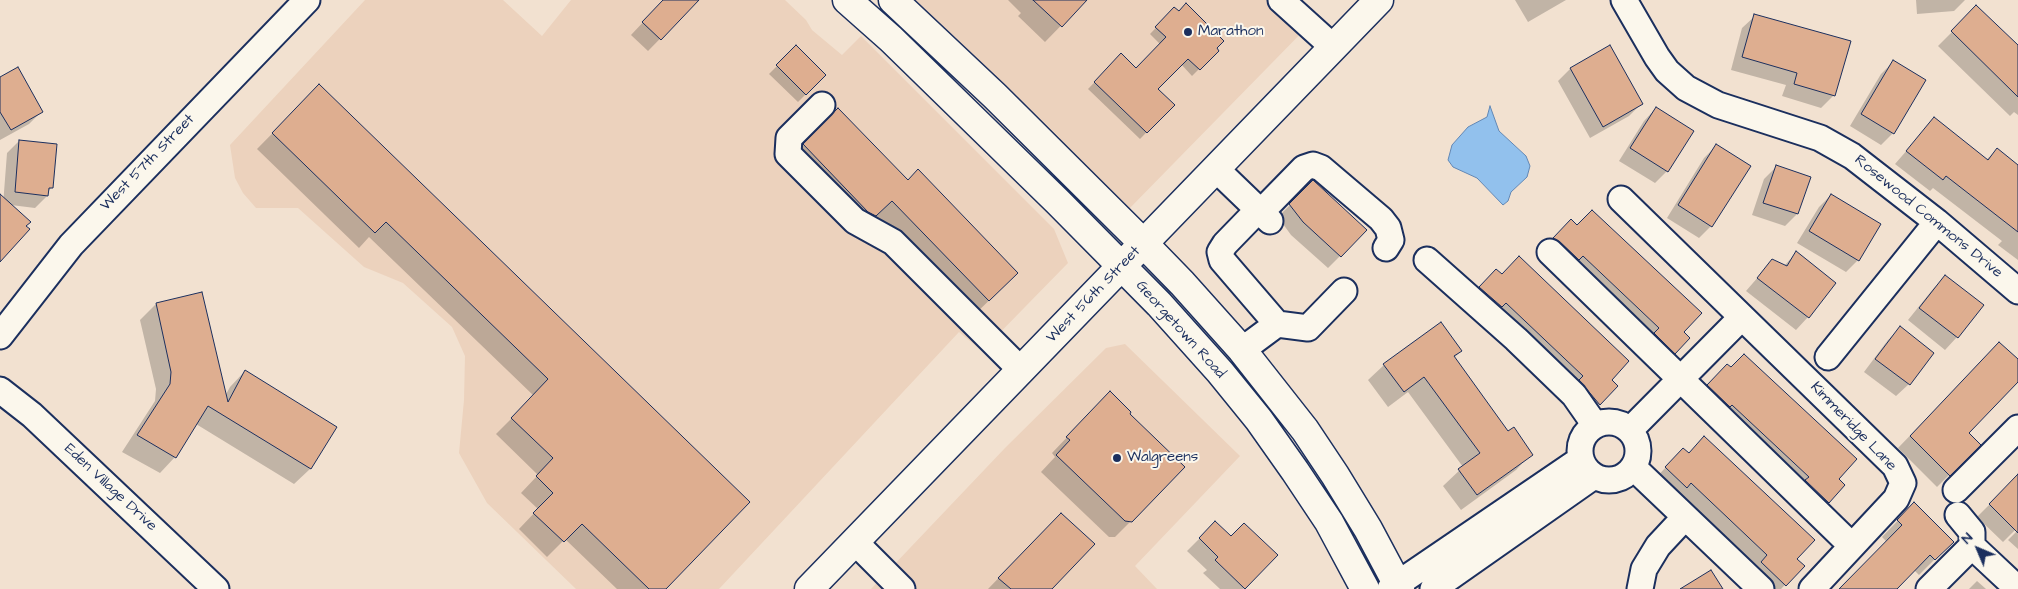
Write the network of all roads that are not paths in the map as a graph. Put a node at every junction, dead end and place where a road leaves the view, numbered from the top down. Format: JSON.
{"nodes":[{"id":1,"x":307,"y":0,"type":"edge"},
{"id":2,"x":846,"y":0,"type":"edge"},
{"id":3,"x":893,"y":0,"type":"edge"},
{"id":4,"x":1282,"y":0,"type":"edge"},
{"id":5,"x":1379,"y":0,"type":"edge"},
{"id":6,"x":1624,"y":0,"type":"edge"},
{"id":7,"x":1333,"y":47,"type":"junction"},
{"id":8,"x":822,"y":105,"type":"dead end"},
{"id":9,"x":1216,"y":169,"type":"junction"},
{"id":10,"x":1621,"y":200,"type":"dead end"},
{"id":11,"x":1264,"y":215,"type":"junction"},
{"id":12,"x":1936,"y":222,"type":"junction"},
{"id":13,"x":1144,"y":244,"type":"junction"},
{"id":14,"x":1386,"y":248,"type":"dead end"},
{"id":15,"x":1550,"y":252,"type":"dead end"},
{"id":16,"x":1426,"y":260,"type":"dead end"},
{"id":17,"x":1122,"y":266,"type":"junction"},
{"id":18,"x":1344,"y":291,"type":"dead end"},
{"id":19,"x":2018,"y":291,"type":"edge"},
{"id":20,"x":1742,"y":317,"type":"junction"},
{"id":21,"x":1277,"y":324,"type":"junction"},
{"id":22,"x":0,"y":336,"type":"edge"},
{"id":23,"x":1242,"y":350,"type":"junction"},
{"id":24,"x":1828,"y":357,"type":"dead end"},
{"id":25,"x":1021,"y":370,"type":"junction"},
{"id":26,"x":1681,"y":379,"type":"junction"},
{"id":27,"x":0,"y":390,"type":"edge"},
{"id":28,"x":1595,"y":425,"type":"junction"},
{"id":29,"x":2018,"y":428,"type":"edge"},
{"id":30,"x":1630,"y":430,"type":"junction"},
{"id":31,"x":1587,"y":467,"type":"junction"},
{"id":32,"x":1633,"y":467,"type":"junction"},
{"id":33,"x":1956,"y":490,"type":"dead end"},
{"id":34,"x":1958,"y":515,"type":"dead end"},
{"id":35,"x":1685,"y":517,"type":"junction"},
{"id":36,"x":855,"y":542,"type":"junction"},
{"id":37,"x":1852,"y":546,"type":"junction"},
{"id":38,"x":1972,"y":546,"type":"junction"},
{"id":39,"x":1395,"y":588,"type":"edge"},
{"id":40,"x":216,"y":589,"type":"edge"},
{"id":41,"x":809,"y":589,"type":"edge"},
{"id":42,"x":902,"y":589,"type":"edge"},
{"id":43,"x":1365,"y":589,"type":"edge"},
{"id":44,"x":1433,"y":589,"type":"edge"},
{"id":45,"x":1640,"y":589,"type":"edge"},
{"id":46,"x":1760,"y":589,"type":"edge"},
{"id":47,"x":1812,"y":589,"type":"edge"},
{"id":48,"x":1929,"y":589,"type":"edge"},
{"id":49,"x":2018,"y":589,"type":"edge"}],
"edges":[{"from":1,"to":22,"type":"street","name":"West 57th Street"},
{"from":2,"to":17,"type":"main road","name":"Georgetown Road"},
{"from":3,"to":13,"type":"main road"},
{"from":4,"to":7,"type":"street"},
{"from":5,"to":7,"type":"main road","name":"West 56th Street"},
{"from":6,"to":12,"type":"street","name":"Rosewood Commons Drive"},
{"from":7,"to":9,"type":"main road","name":"West 56th Street"},
{"from":8,"to":25,"type":"street"},
{"from":9,"to":11,"type":"street"},
{"from":9,"to":13,"type":"main road","name":"West 56th Street"},
{"from":10,"to":20,"type":"street","name":"Kimmeridge Lane"},
{"from":11,"to":14,"type":"street"},
{"from":11,"to":21,"type":"street"},
{"from":12,"to":19,"type":"street","name":"Rosewood Commons Drive"},
{"from":12,"to":24,"type":"street"},
{"from":13,"to":17,"type":"main road","name":"West 56th Street"},
{"from":13,"to":23,"type":"main road"},
{"from":15,"to":26,"type":"street"},
{"from":16,"to":28,"type":"street"},
{"from":17,"to":25,"type":"main road","name":"West 56th Street"},
{"from":17,"to":43,"type":"main road","name":"Georgetown Road"},
{"from":18,"to":21,"type":"street"},
{"from":20,"to":26,"type":"street"},
{"from":20,"to":37,"type":"street","name":"Kimmeridge Lane"},
{"from":21,"to":23,"type":"street"},
{"from":23,"to":39,"type":"main road"},
{"from":25,"to":36,"type":"main road","name":"West 56th Street"},
{"from":26,"to":30,"type":"street"},
{"from":26,"to":37,"type":"street"},
{"from":27,"to":40,"type":"street","name":"Eden Village Drive"},
{"from":28,"to":30,"type":"street"},
{"from":28,"to":31,"type":"street"},
{"from":29,"to":33,"type":"street"},
{"from":30,"to":32,"type":"street"},
{"from":31,"to":32,"type":"street"},
{"from":31,"to":39,"type":"street"},
{"from":31,"to":44,"type":"street"},
{"from":32,"to":35,"type":"street"},
{"from":34,"to":38,"type":"street"},
{"from":35,"to":45,"type":"street"},
{"from":35,"to":46,"type":"street"},
{"from":36,"to":41,"type":"main road","name":"West 56th Street"},
{"from":36,"to":42,"type":"street"},
{"from":37,"to":47,"type":"street","name":"Kimmeridge Lane"},
{"from":38,"to":48,"type":"street"},
{"from":38,"to":49,"type":"street"}]}
